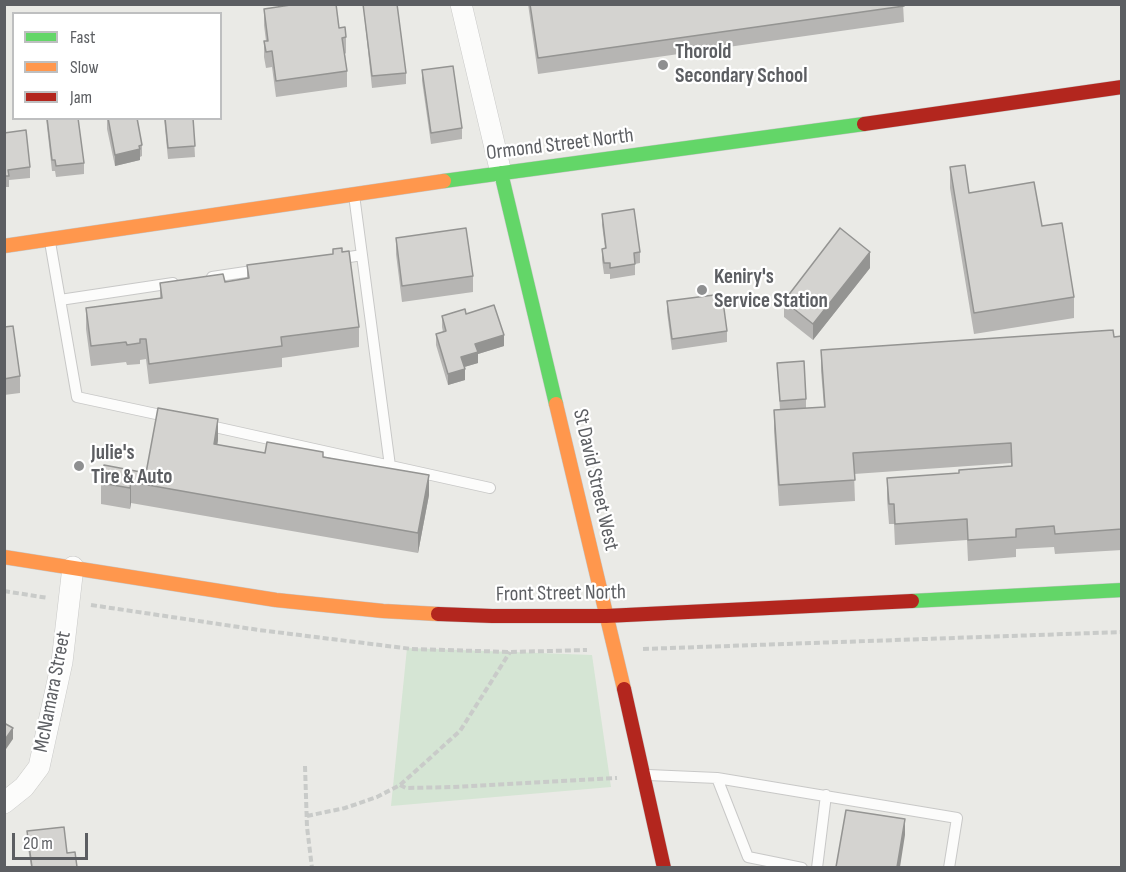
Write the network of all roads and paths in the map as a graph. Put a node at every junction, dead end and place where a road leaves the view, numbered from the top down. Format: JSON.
{"nodes":[{"id":1,"x":461,"y":4,"type":"edge"},
{"id":2,"x":1122,"y":87,"type":"edge"},
{"id":3,"x":501,"y":173,"type":"junction"},
{"id":4,"x":354,"y":195,"type":"junction"},
{"id":5,"x":50,"y":239,"type":"junction"},
{"id":6,"x":4,"y":246,"type":"edge"},
{"id":7,"x":362,"y":255,"type":"junction"},
{"id":8,"x":327,"y":260,"type":"edge"},
{"id":9,"x":269,"y":269,"type":"edge"},
{"id":10,"x":60,"y":300,"type":"junction"},
{"id":11,"x":182,"y":420,"type":"edge"},
{"id":12,"x":193,"y":422,"type":"edge"},
{"id":13,"x":390,"y":466,"type":"junction"},
{"id":14,"x":490,"y":488,"type":"dead end"},
{"id":15,"x":4,"y":557,"type":"edge"},
{"id":16,"x":73,"y":567,"type":"junction"},
{"id":17,"x":1122,"y":590,"type":"edge"},
{"id":18,"x":606,"y":616,"type":"junction"},
{"id":19,"x":511,"y":651,"type":"dead end"},
{"id":20,"x":305,"y":766,"type":"dead end"},
{"id":21,"x":644,"y":774,"type":"junction"},
{"id":22,"x":717,"y":778,"type":"junction"},
{"id":23,"x":400,"y":785,"type":"junction"},
{"id":24,"x":826,"y":795,"type":"junction"},
{"id":25,"x":4,"y":803,"type":"edge"},
{"id":26,"x":307,"y":816,"type":"junction"},
{"id":27,"x":312,"y":867,"type":"edge"},
{"id":28,"x":664,"y":867,"type":"edge"},
{"id":29,"x":802,"y":867,"type":"edge"},
{"id":30,"x":817,"y":867,"type":"edge"},
{"id":31,"x":949,"y":867,"type":"edge"}],
"edges":[{"from":1,"to":3,"type":"street"},
{"from":2,"to":3,"type":"street","name":"Ormond Street North"},
{"from":3,"to":4,"type":"street","name":"Ormond Street North"},
{"from":3,"to":18,"type":"street","name":"St David Street West"},
{"from":4,"to":5,"type":"street","name":"Ormond Street North"},
{"from":4,"to":7,"type":"lane"},
{"from":5,"to":6,"type":"street","name":"Ormond Street North"},
{"from":5,"to":10,"type":"lane"},
{"from":7,"to":8,"type":"lane"},
{"from":7,"to":13,"type":"lane"},
{"from":9,"to":10,"type":"lane"},
{"from":10,"to":11,"type":"lane"},
{"from":12,"to":13,"type":"lane"},
{"from":13,"to":14,"type":"lane"},
{"from":15,"to":16,"type":"street","name":"Front Street North"},
{"from":16,"to":18,"type":"street","name":"Front Street North"},
{"from":16,"to":25,"type":"street","name":"McNamara Street"},
{"from":17,"to":18,"type":"street","name":"Front Street North"},
{"from":18,"to":21,"type":"street","name":"St David Street West"},
{"from":19,"to":23,"type":"path"},
{"from":20,"to":26,"type":"path"},
{"from":21,"to":22,"type":"lane"},
{"from":21,"to":23,"type":"path"},
{"from":21,"to":28,"type":"street","name":"St David Street West"},
{"from":22,"to":24,"type":"lane"},
{"from":22,"to":29,"type":"lane"},
{"from":23,"to":26,"type":"path"},
{"from":24,"to":30,"type":"lane"},
{"from":24,"to":31,"type":"lane"},
{"from":26,"to":27,"type":"path"}]}
